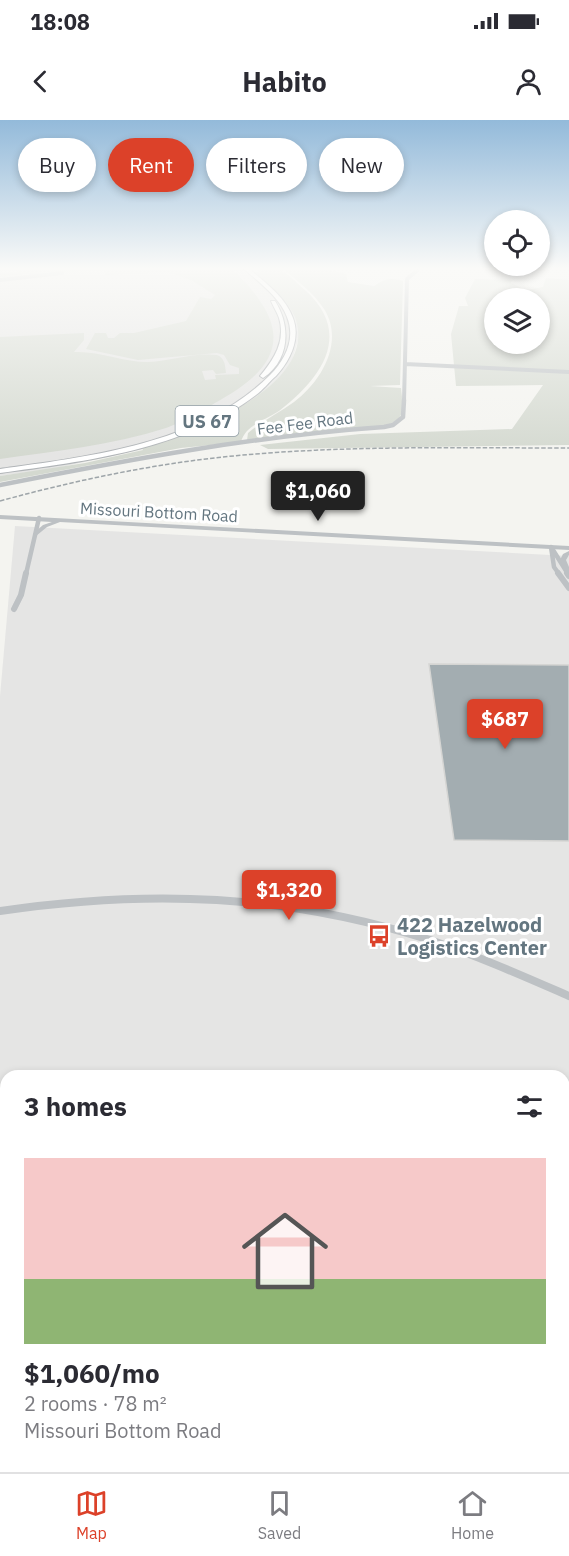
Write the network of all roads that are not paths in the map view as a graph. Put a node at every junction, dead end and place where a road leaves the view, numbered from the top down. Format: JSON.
{"nodes":[{"id":1,"x":284,"y":330,"type":"edge"},
{"id":2,"x":293,"y":330,"type":"edge"},
{"id":3,"x":406,"y":330,"type":"edge"},
{"id":4,"x":405,"y":364,"type":"junction"},
{"id":5,"x":569,"y":372,"type":"edge"},
{"id":6,"x":0,"y":466,"type":"edge"},
{"id":7,"x":0,"y":471,"type":"edge"},
{"id":8,"x":0,"y":485,"type":"edge"},
{"id":9,"x":0,"y":517,"type":"edge"},
{"id":10,"x":39,"y":518,"type":"junction"},
{"id":11,"x":66,"y":520,"type":"junction"},
{"id":12,"x":36,"y":534,"type":"junction"},
{"id":13,"x":551,"y":547,"type":"junction"},
{"id":14,"x":569,"y":548,"type":"edge"},
{"id":15,"x":569,"y":553,"type":"edge"},
{"id":16,"x":569,"y":575,"type":"edge"},
{"id":17,"x":569,"y":588,"type":"edge"},
{"id":18,"x":14,"y":609,"type":"dead end"},
{"id":19,"x":0,"y":911,"type":"edge"},
{"id":20,"x":569,"y":996,"type":"edge"}],
"edges":[{"from":1,"to":6,"type":"highway","number":"US 67"},
{"from":2,"to":7,"type":"highway","number":"US 67"},
{"from":3,"to":4,"type":"street","name":"Fee Fee Road"},
{"from":4,"to":5,"type":"street"},
{"from":4,"to":8,"type":"street","name":"Fee Fee Road"},
{"from":9,"to":10,"type":"street","name":"Missouri Bottom Road"},
{"from":10,"to":11,"type":"street","name":"Missouri Bottom Road"},
{"from":10,"to":12,"type":"street"},
{"from":11,"to":12,"type":"street"},
{"from":11,"to":13,"type":"street","name":"Missouri Bottom Road"},
{"from":12,"to":18,"type":"street"},
{"from":13,"to":14,"type":"street","name":"Missouri Bottom Road"},
{"from":13,"to":16,"type":"street"},
{"from":13,"to":17,"type":"street"},
{"from":15,"to":16,"type":"street"},
{"from":19,"to":20,"type":"street"}]}
